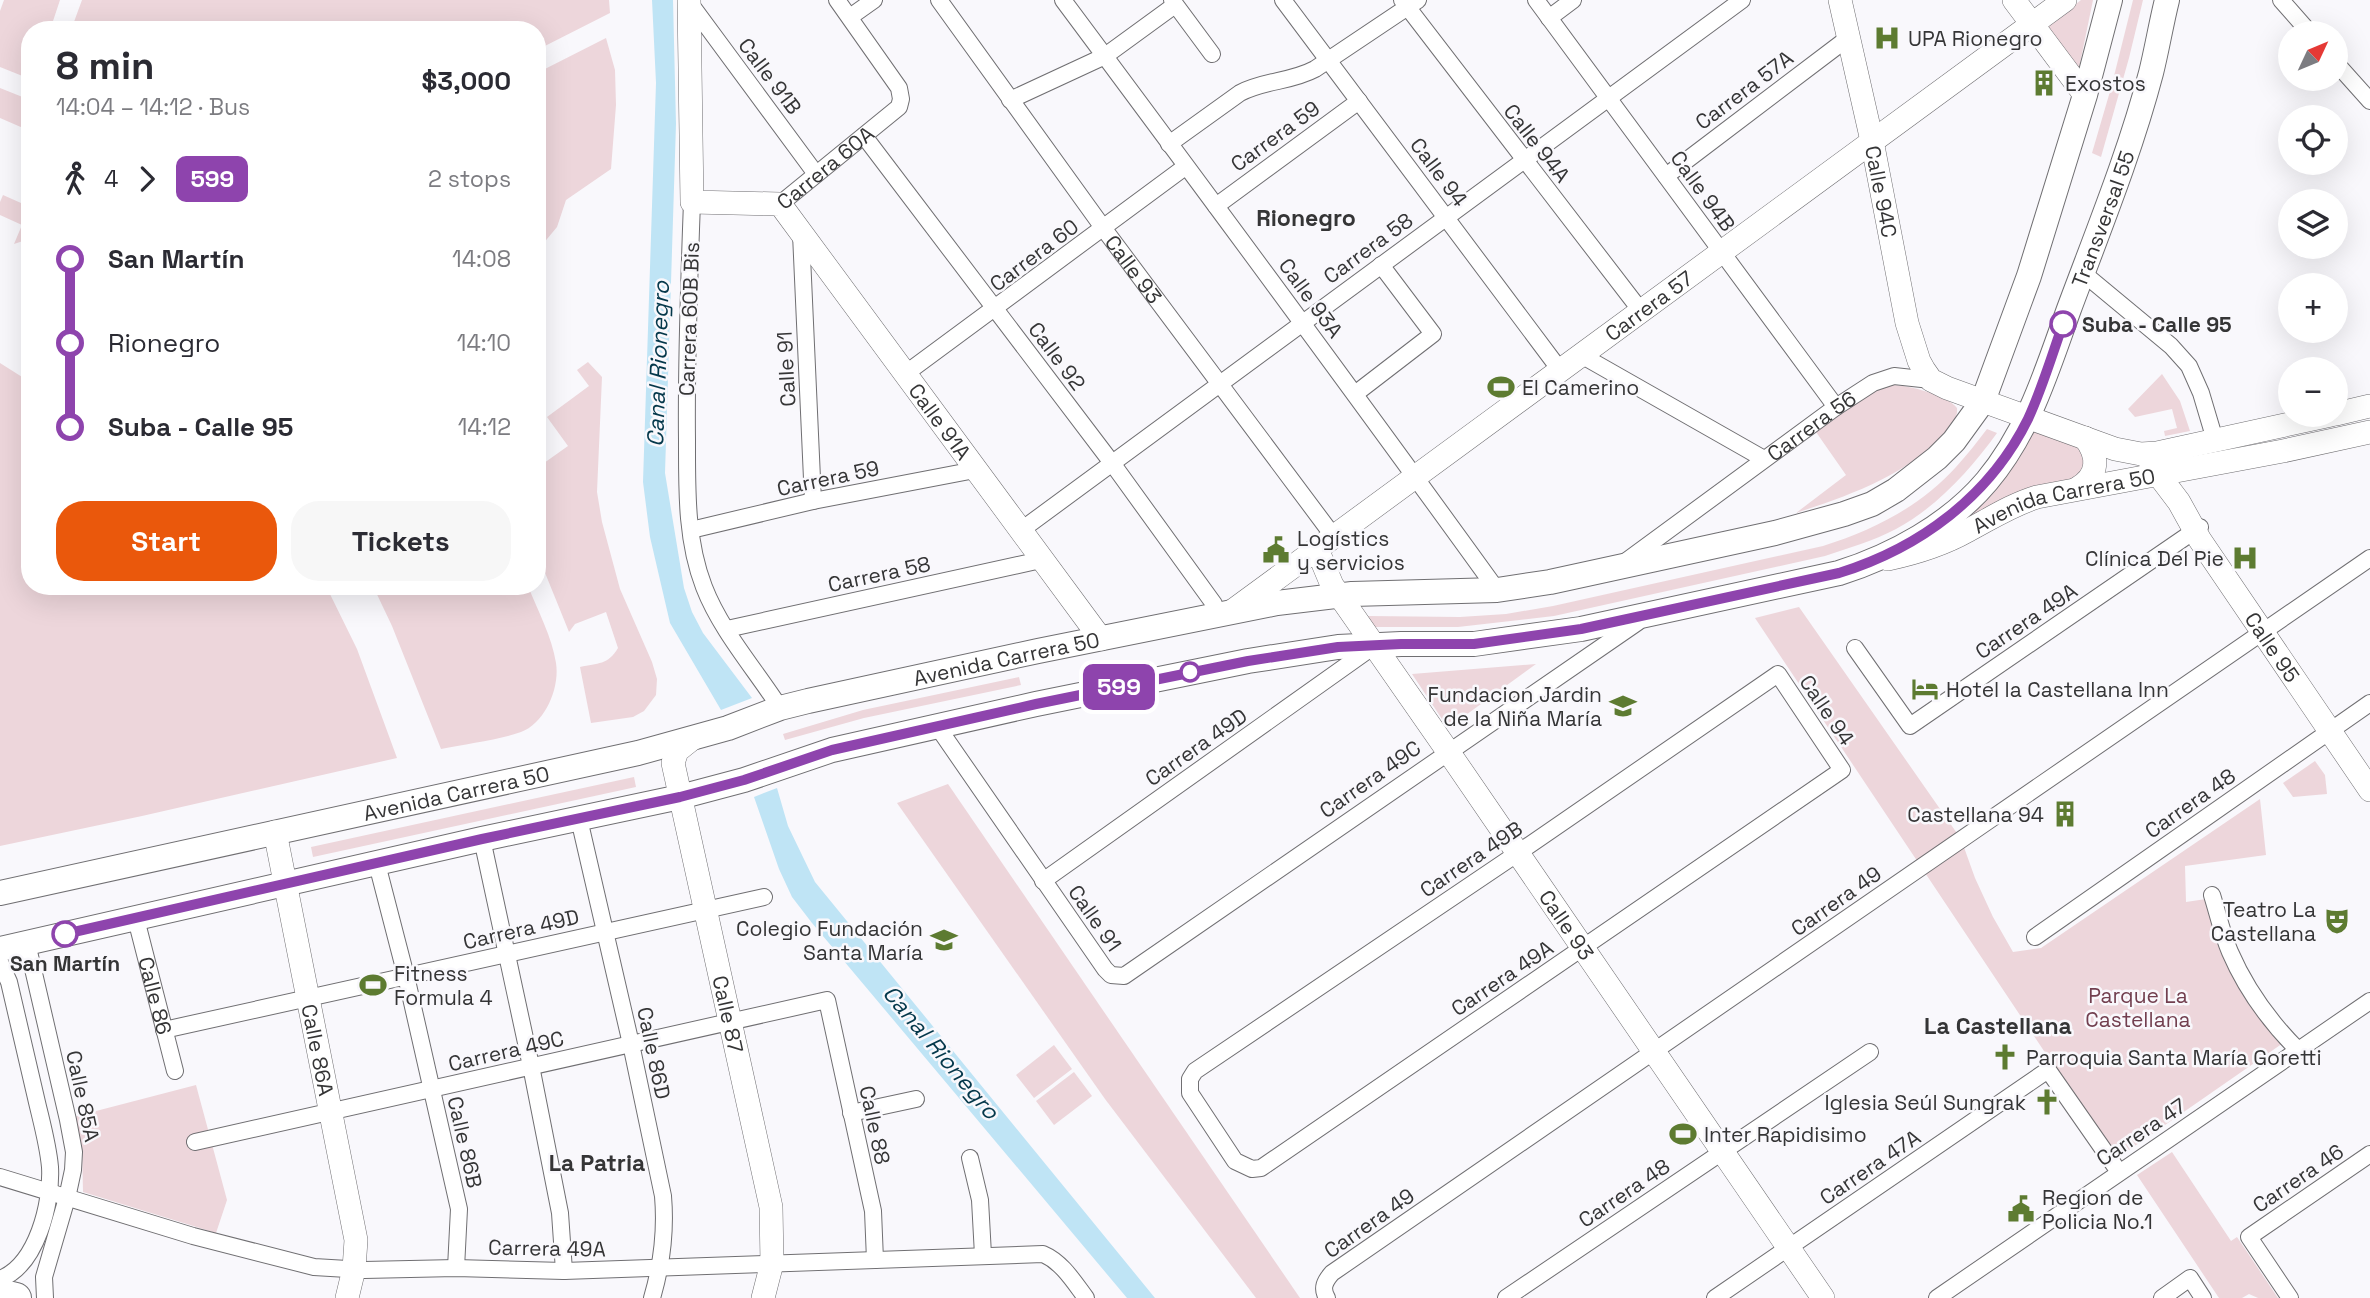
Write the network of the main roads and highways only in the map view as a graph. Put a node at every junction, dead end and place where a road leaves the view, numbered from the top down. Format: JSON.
{"nodes":[{"id":1,"x":2110,"y":0,"type":"edge"},
{"id":2,"x":2167,"y":0,"type":"edge"},
{"id":3,"x":1865,"y":565,"type":"joint"},
{"id":4,"x":0,"y":893,"type":"edge"},
{"id":5,"x":0,"y":949,"type":"edge"},
{"id":6,"x":0,"y":1294,"type":"edge"},
{"id":7,"x":16,"y":1298,"type":"edge"}],
"edges":[{"from":1,"to":4,"type":"main road","name":"Avenida Carrera 50"},
{"from":2,"to":3,"type":"main road","name":"Transversal 55"},
{"from":3,"to":5,"type":"main road","name":"Avenida Carrera 50"},
{"from":6,"to":7,"type":"highway"}]}
